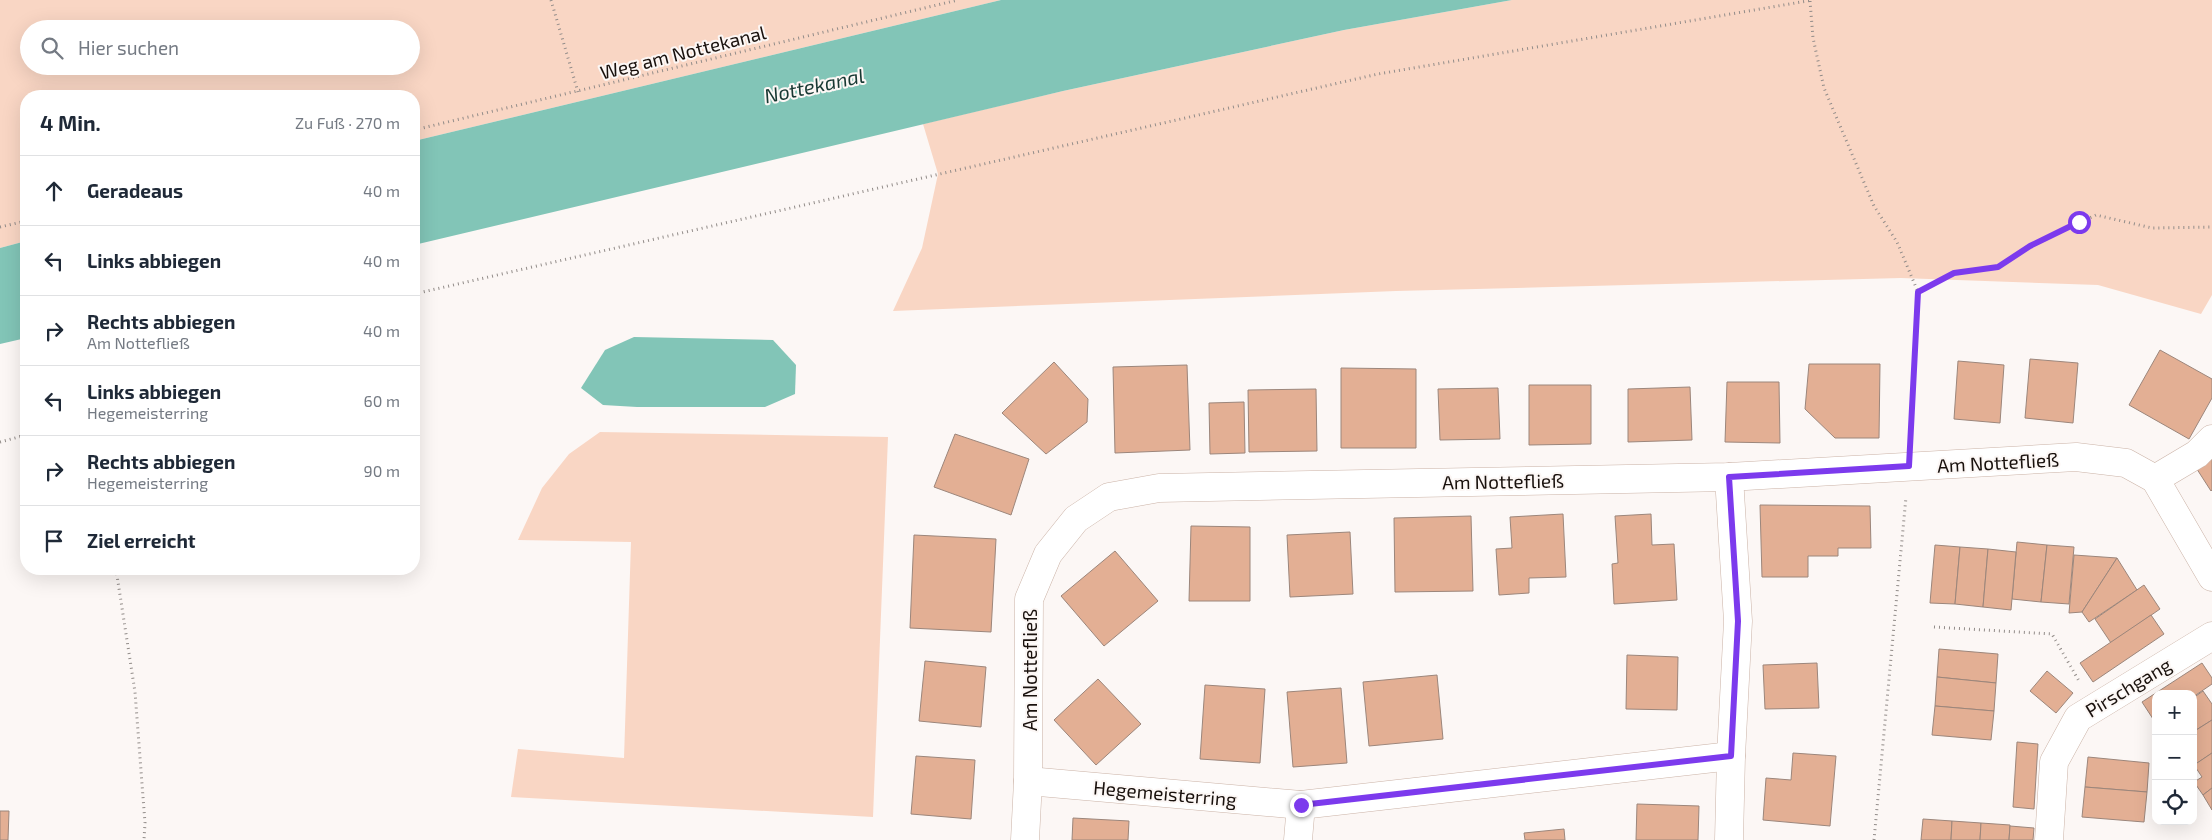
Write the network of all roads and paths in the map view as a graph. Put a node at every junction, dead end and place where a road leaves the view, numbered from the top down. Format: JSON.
{"nodes":[{"id":1,"x":551,"y":0,"type":"edge"},
{"id":2,"x":958,"y":0,"type":"edge"},
{"id":3,"x":1812,"y":0,"type":"edge"},
{"id":4,"x":578,"y":92,"type":"junction"},
{"id":5,"x":420,"y":129,"type":"edge"},
{"id":6,"x":20,"y":222,"type":"edge"},
{"id":7,"x":0,"y":227,"type":"edge"},
{"id":8,"x":2212,"y":227,"type":"edge"},
{"id":9,"x":1918,"y":292,"type":"junction"},
{"id":10,"x":420,"y":293,"type":"edge"},
{"id":11,"x":20,"y":437,"type":"edge"},
{"id":12,"x":2212,"y":439,"type":"edge"},
{"id":13,"x":0,"y":442,"type":"edge"},
{"id":14,"x":1909,"y":466,"type":"junction"},
{"id":15,"x":1729,"y":477,"type":"junction"},
{"id":16,"x":2155,"y":479,"type":"junction"},
{"id":17,"x":117,"y":575,"type":"edge"},
{"id":18,"x":2212,"y":577,"type":"edge"},
{"id":19,"x":1934,"y":627,"type":"dead end"},
{"id":20,"x":2212,"y":636,"type":"edge"},
{"id":21,"x":2095,"y":707,"type":"junction"},
{"id":22,"x":1731,"y":756,"type":"junction"},
{"id":23,"x":1028,"y":781,"type":"junction"},
{"id":24,"x":1301,"y":805,"type":"junction"},
{"id":25,"x":144,"y":840,"type":"edge"},
{"id":26,"x":1025,"y":840,"type":"edge"},
{"id":27,"x":1298,"y":840,"type":"edge"},
{"id":28,"x":1729,"y":840,"type":"edge"},
{"id":29,"x":1874,"y":840,"type":"edge"},
{"id":30,"x":2049,"y":840,"type":"edge"}],
"edges":[{"from":1,"to":4,"type":"path"},
{"from":2,"to":4,"type":"path","name":"Weg am Nottekanal"},
{"from":3,"to":9,"type":"path"},
{"from":3,"to":10,"type":"path"},
{"from":4,"to":5,"type":"path","name":"Weg am Nottekanal"},
{"from":6,"to":7,"type":"path"},
{"from":8,"to":9,"type":"path"},
{"from":9,"to":14,"type":"path"},
{"from":11,"to":13,"type":"path"},
{"from":12,"to":16,"type":"street"},
{"from":14,"to":15,"type":"street","name":"Am Nottefließ"},
{"from":14,"to":16,"type":"street","name":"Am Nottefließ"},
{"from":14,"to":29,"type":"path"},
{"from":15,"to":22,"type":"street"},
{"from":15,"to":23,"type":"street","name":"Am Nottefließ"},
{"from":16,"to":18,"type":"street"},
{"from":17,"to":25,"type":"path"},
{"from":19,"to":21,"type":"path"},
{"from":20,"to":21,"type":"street","name":"Pirschgang"},
{"from":21,"to":30,"type":"street","name":"Pirschgang"},
{"from":22,"to":24,"type":"street","name":"Hegemeisterring"},
{"from":22,"to":28,"type":"street"},
{"from":23,"to":24,"type":"street","name":"Hegemeisterring"},
{"from":23,"to":26,"type":"street","name":"Am Nottefließ"},
{"from":24,"to":27,"type":"street"}]}
